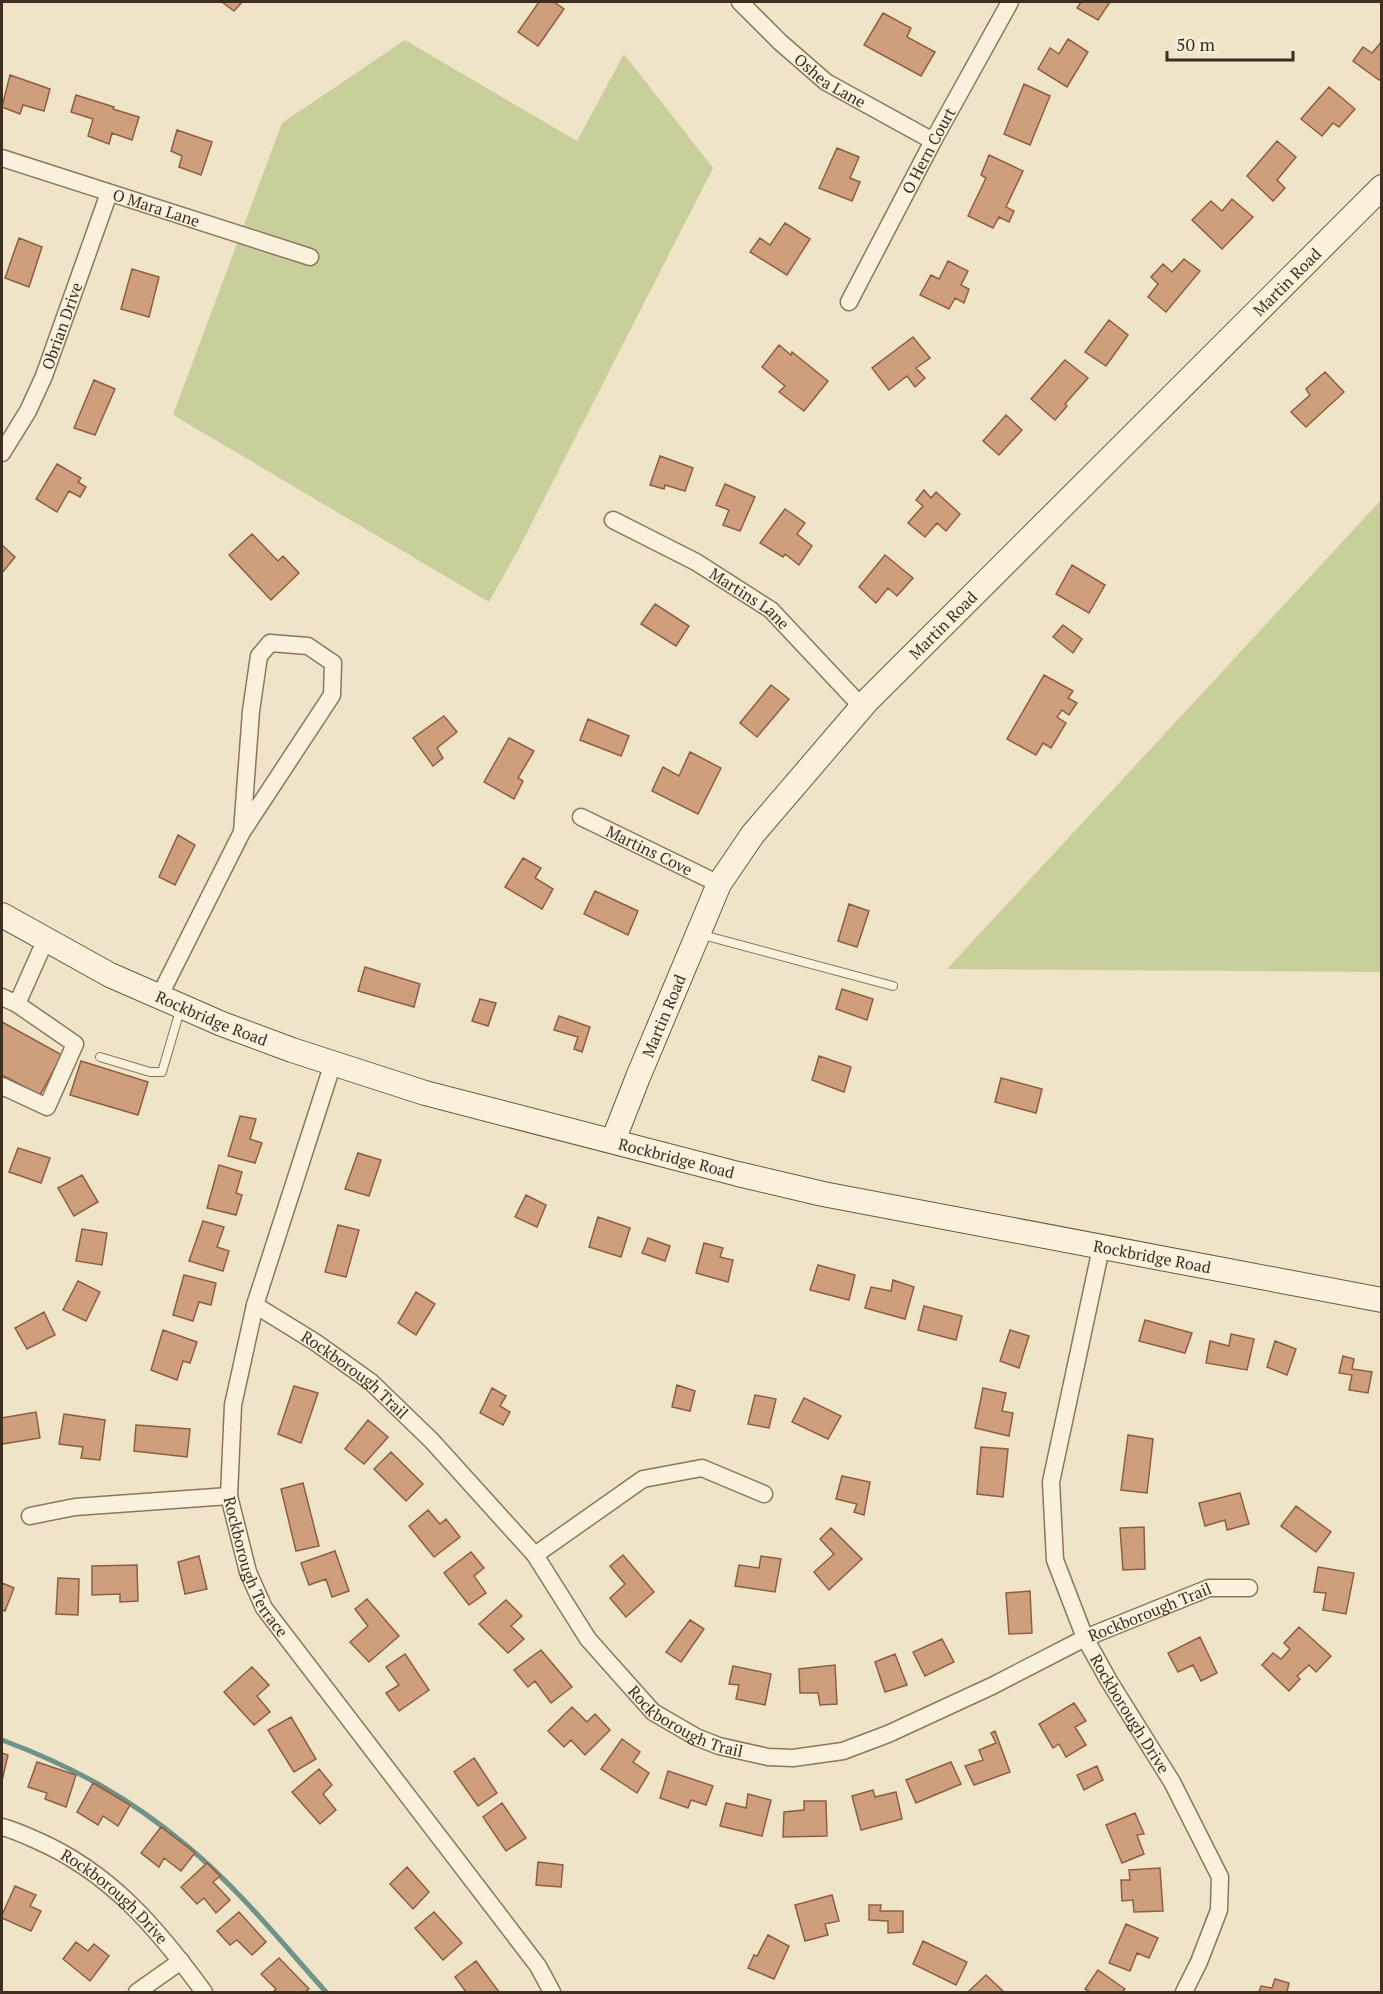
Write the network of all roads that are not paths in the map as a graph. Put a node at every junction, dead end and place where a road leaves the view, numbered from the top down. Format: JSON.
{"nodes":[{"id":1,"x":740,"y":2,"type":"edge"},
{"id":2,"x":1010,"y":2,"type":"edge"},
{"id":3,"x":933,"y":141,"type":"junction"},
{"id":4,"x":2,"y":158,"type":"edge"},
{"id":5,"x":1382,"y":187,"type":"edge"},
{"id":6,"x":110,"y":193,"type":"junction"},
{"id":7,"x":310,"y":257,"type":"dead end"},
{"id":8,"x":849,"y":302,"type":"dead end"},
{"id":9,"x":2,"y":453,"type":"edge"},
{"id":10,"x":613,"y":520,"type":"dead end"},
{"id":11,"x":862,"y":707,"type":"junction"},
{"id":12,"x":581,"y":817,"type":"dead end"},
{"id":13,"x":242,"y":832,"type":"junction"},
{"id":14,"x":719,"y":884,"type":"junction"},
{"id":15,"x":2,"y":915,"type":"edge"},
{"id":16,"x":699,"y":934,"type":"junction"},
{"id":17,"x":45,"y":940,"type":"junction"},
{"id":18,"x":893,"y":986,"type":"dead end"},
{"id":19,"x":9,"y":1001,"type":"edge"},
{"id":20,"x":170,"y":1002,"type":"junction"},
{"id":21,"x":100,"y":1057,"type":"dead end"},
{"id":22,"x":333,"y":1063,"type":"junction"},
{"id":23,"x":2,"y":1086,"type":"edge"},
{"id":24,"x":613,"y":1141,"type":"junction"},
{"id":25,"x":1101,"y":1248,"type":"junction"},
{"id":26,"x":1382,"y":1300,"type":"edge"},
{"id":27,"x":255,"y":1305,"type":"junction"},
{"id":28,"x":764,"y":1494,"type":"dead end"},
{"id":29,"x":230,"y":1496,"type":"junction"},
{"id":30,"x":30,"y":1516,"type":"dead end"},
{"id":31,"x":535,"y":1555,"type":"junction"},
{"id":32,"x":1249,"y":1588,"type":"dead end"},
{"id":33,"x":1085,"y":1638,"type":"junction"},
{"id":34,"x":2,"y":1827,"type":"edge"},
{"id":35,"x":181,"y":1960,"type":"junction"},
{"id":36,"x":137,"y":1992,"type":"edge"},
{"id":37,"x":204,"y":1992,"type":"edge"},
{"id":38,"x":552,"y":1992,"type":"edge"},
{"id":39,"x":1184,"y":1992,"type":"edge"}],
"edges":[{"from":1,"to":3,"type":"street","name":"Oshea Lane"},
{"from":2,"to":3,"type":"street","name":"O Hern Court"},
{"from":3,"to":8,"type":"street","name":"O Hern Court"},
{"from":4,"to":6,"type":"street","name":"O Mara Lane"},
{"from":5,"to":11,"type":"main road","name":"Martin Road"},
{"from":6,"to":7,"type":"street","name":"O Mara Lane"},
{"from":6,"to":9,"type":"street","name":"Obrian Drive"},
{"from":10,"to":11,"type":"street","name":"Martins Lane"},
{"from":11,"to":14,"type":"main road","name":"Martin Road"},
{"from":12,"to":14,"type":"street","name":"Martins Cove"},
{"from":13,"to":13,"type":"street"},
{"from":13,"to":20,"type":"street"},
{"from":14,"to":16,"type":"main road","name":"Martin Road"},
{"from":15,"to":17,"type":"main road","name":"Rockbridge Road"},
{"from":16,"to":18,"type":"lane"},
{"from":16,"to":24,"type":"main road","name":"Martin Road"},
{"from":17,"to":19,"type":"street"},
{"from":17,"to":20,"type":"main road","name":"Rockbridge Road"},
{"from":19,"to":23,"type":"street"},
{"from":20,"to":21,"type":"lane"},
{"from":20,"to":22,"type":"main road","name":"Rockbridge Road"},
{"from":22,"to":24,"type":"main road","name":"Rockbridge Road"},
{"from":22,"to":27,"type":"street","name":"Rockborough Terrace"},
{"from":24,"to":25,"type":"main road","name":"Rockbridge Road"},
{"from":25,"to":26,"type":"main road","name":"Rockbridge Road"},
{"from":25,"to":33,"type":"street","name":"Rockborough Drive"},
{"from":27,"to":29,"type":"street","name":"Rockborough Terrace"},
{"from":27,"to":31,"type":"street","name":"Rockborough Trail"},
{"from":28,"to":31,"type":"street"},
{"from":29,"to":30,"type":"street"},
{"from":29,"to":38,"type":"street","name":"Rockborough Terrace"},
{"from":31,"to":33,"type":"street","name":"Rockborough Trail"},
{"from":32,"to":33,"type":"street","name":"Rockborough Trail"},
{"from":33,"to":39,"type":"street","name":"Rockborough Drive"},
{"from":34,"to":35,"type":"street","name":"Rockborough Drive"},
{"from":35,"to":36,"type":"street"},
{"from":35,"to":37,"type":"street","name":"Rockborough Drive"}]}
